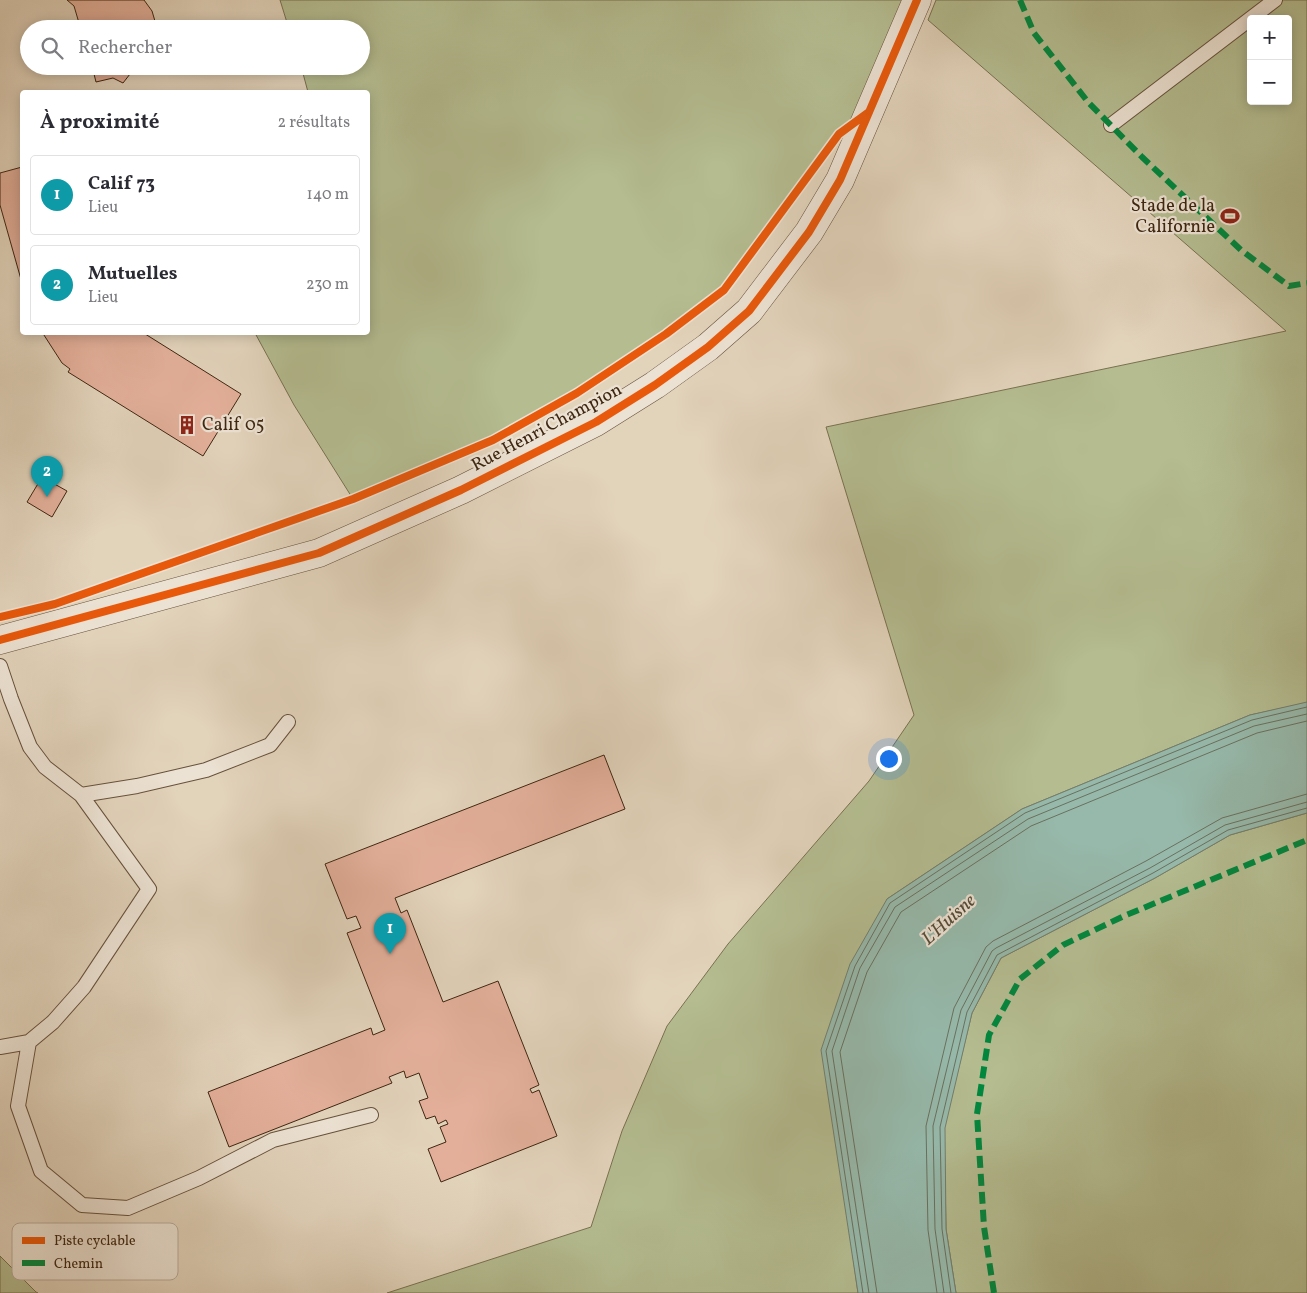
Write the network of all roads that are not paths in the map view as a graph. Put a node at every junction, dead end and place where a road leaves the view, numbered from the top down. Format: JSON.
{"nodes":[{"id":1,"x":918,"y":0,"type":"edge"},
{"id":2,"x":1275,"y":0,"type":"edge"},
{"id":3,"x":1111,"y":125,"type":"dead end"},
{"id":4,"x":0,"y":640,"type":"edge"},
{"id":5,"x":0,"y":666,"type":"edge"},
{"id":6,"x":288,"y":722,"type":"dead end"},
{"id":7,"x":81,"y":796,"type":"junction"},
{"id":8,"x":29,"y":1042,"type":"junction"},
{"id":9,"x":0,"y":1047,"type":"edge"},
{"id":10,"x":371,"y":1115,"type":"dead end"}],
"edges":[{"from":1,"to":4,"type":"street","name":"Rue Henri Champion"},
{"from":2,"to":3,"type":"lane"},
{"from":5,"to":7,"type":"lane"},
{"from":6,"to":7,"type":"lane"},
{"from":7,"to":8,"type":"lane"},
{"from":8,"to":9,"type":"lane"},
{"from":8,"to":10,"type":"lane"}]}
